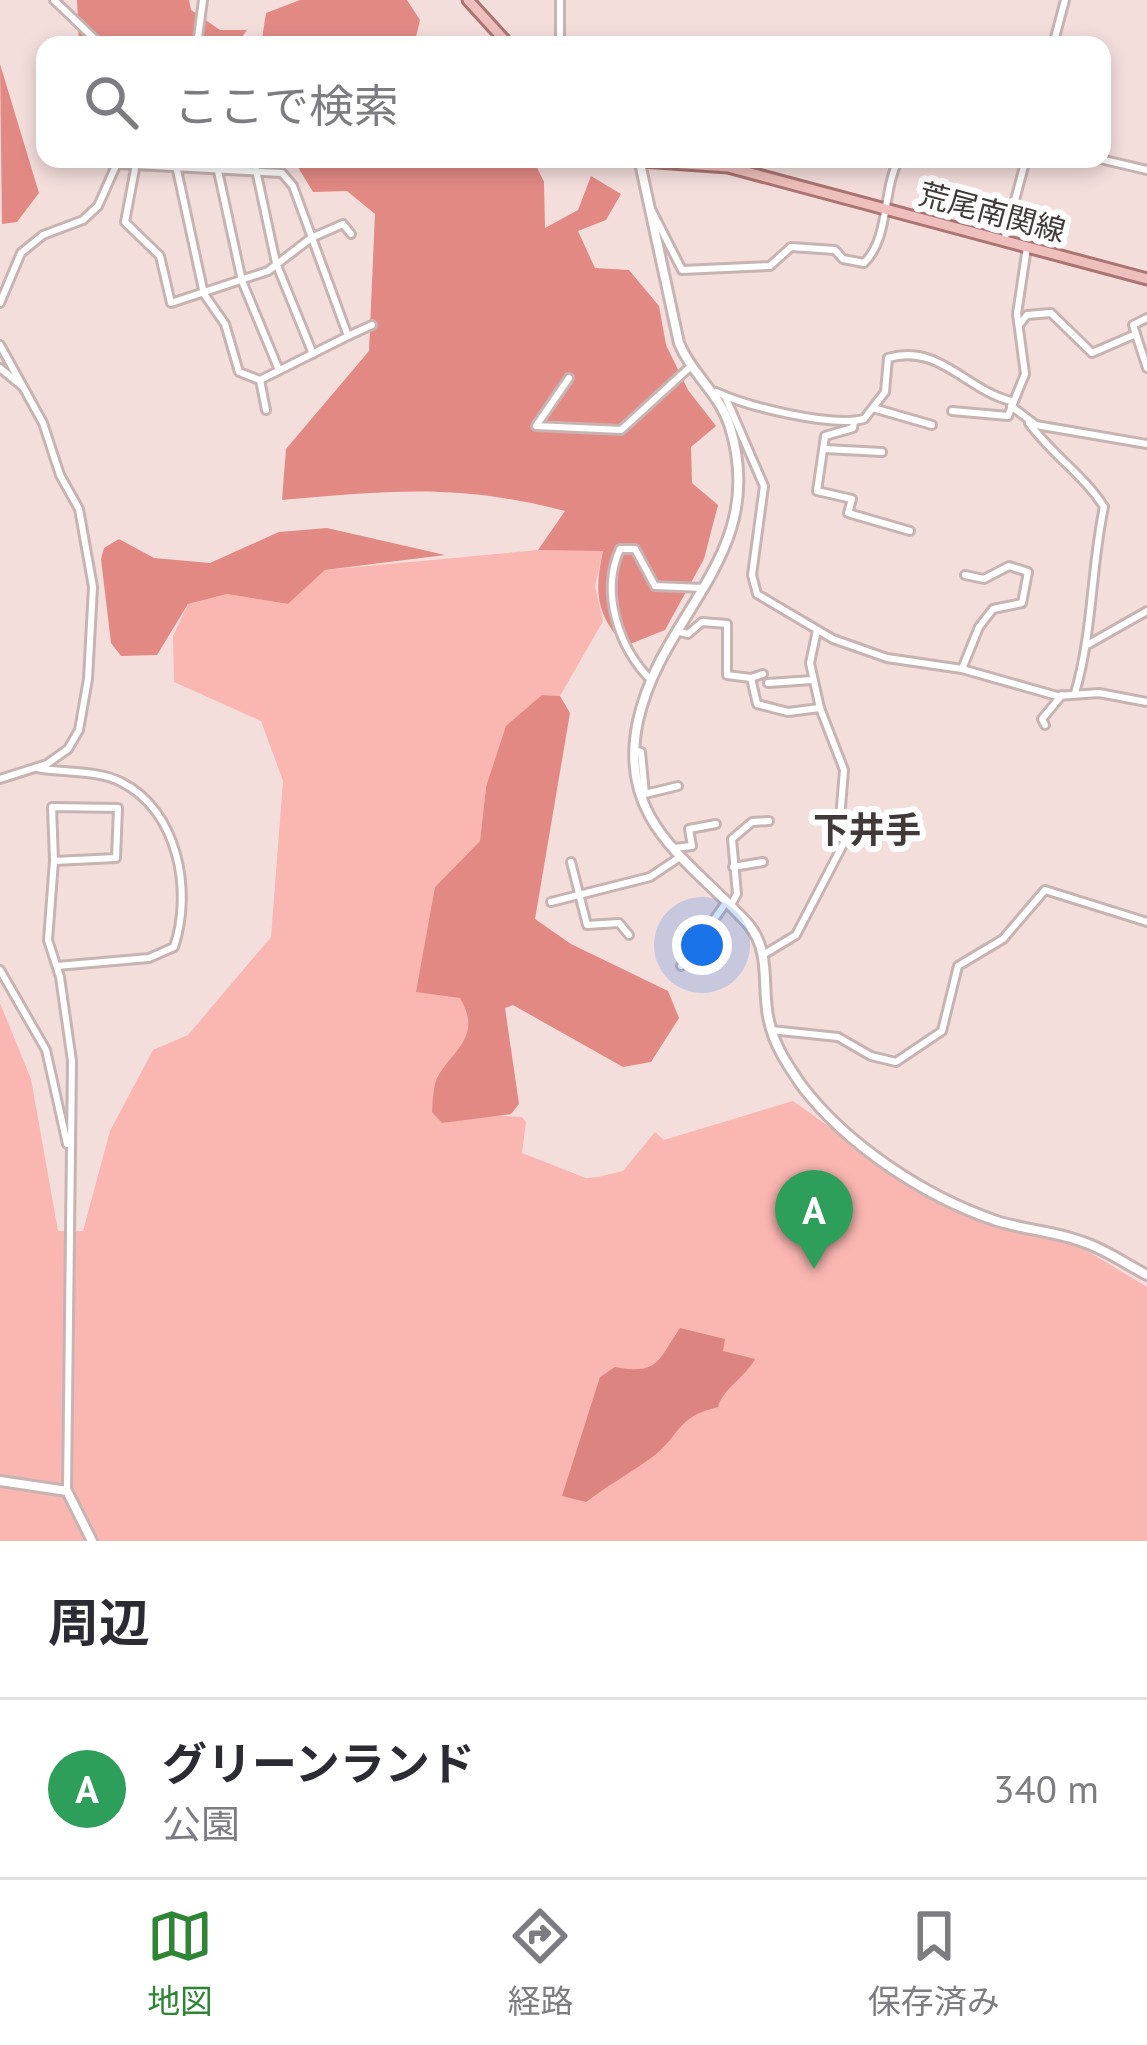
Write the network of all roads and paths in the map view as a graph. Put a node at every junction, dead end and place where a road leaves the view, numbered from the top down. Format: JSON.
{"nodes":[{"id":1,"x":55,"y":0,"type":"edge"},
{"id":2,"x":203,"y":0,"type":"edge"},
{"id":3,"x":468,"y":0,"type":"edge"},
{"id":4,"x":560,"y":0,"type":"edge"},
{"id":5,"x":1065,"y":0,"type":"edge"},
{"id":6,"x":92,"y":36,"type":"edge"},
{"id":7,"x":198,"y":36,"type":"edge"},
{"id":8,"x":501,"y":36,"type":"edge"},
{"id":9,"x":560,"y":36,"type":"edge"},
{"id":10,"x":1056,"y":36,"type":"edge"},
{"id":11,"x":1111,"y":162,"type":"edge"},
{"id":12,"x":115,"y":168,"type":"edge"},
{"id":13,"x":641,"y":168,"type":"edge"},
{"id":14,"x":732,"y":168,"type":"edge"},
{"id":15,"x":894,"y":168,"type":"edge"},
{"id":16,"x":1024,"y":168,"type":"edge"},
{"id":17,"x":135,"y":169,"type":"joint"},
{"id":18,"x":177,"y":170,"type":"junction"},
{"id":19,"x":256,"y":170,"type":"junction"},
{"id":20,"x":1147,"y":170,"type":"edge"},
{"id":21,"x":218,"y":171,"type":"junction"},
{"id":22,"x":885,"y":210,"type":"junction"},
{"id":23,"x":652,"y":211,"type":"junction"},
{"id":24,"x":351,"y":234,"type":"dead end"},
{"id":25,"x":311,"y":238,"type":"junction"},
{"id":26,"x":1004,"y":241,"type":"junction"},
{"id":27,"x":1027,"y":247,"type":"junction"},
{"id":28,"x":276,"y":262,"type":"junction"},
{"id":29,"x":1147,"y":279,"type":"edge"},
{"id":30,"x":242,"y":281,"type":"junction"},
{"id":31,"x":204,"y":294,"type":"junction"},
{"id":32,"x":0,"y":303,"type":"edge"},
{"id":33,"x":1147,"y":318,"type":"edge"},
{"id":34,"x":372,"y":325,"type":"dead end"},
{"id":35,"x":1018,"y":328,"type":"junction"},
{"id":36,"x":1136,"y":334,"type":"junction"},
{"id":37,"x":348,"y":336,"type":"junction"},
{"id":38,"x":0,"y":345,"type":"edge"},
{"id":39,"x":1145,"y":352,"type":"edge"},
{"id":40,"x":313,"y":354,"type":"junction"},
{"id":41,"x":690,"y":367,"type":"junction"},
{"id":42,"x":0,"y":368,"type":"edge"},
{"id":43,"x":1147,"y":368,"type":"edge"},
{"id":44,"x":279,"y":370,"type":"junction"},
{"id":45,"x":569,"y":378,"type":"dead end"},
{"id":46,"x":260,"y":380,"type":"junction"},
{"id":47,"x":26,"y":388,"type":"junction"},
{"id":48,"x":721,"y":394,"type":"junction"},
{"id":49,"x":1011,"y":403,"type":"junction"},
{"id":50,"x":873,"y":408,"type":"junction"},
{"id":51,"x":266,"y":410,"type":"dead end"},
{"id":52,"x":952,"y":411,"type":"dead end"},
{"id":53,"x":854,"y":422,"type":"junction"},
{"id":54,"x":1029,"y":423,"type":"junction"},
{"id":55,"x":932,"y":425,"type":"dead end"},
{"id":56,"x":1147,"y":444,"type":"edge"},
{"id":57,"x":825,"y":449,"type":"junction"},
{"id":58,"x":882,"y":452,"type":"dead end"},
{"id":59,"x":910,"y":531,"type":"dead end"},
{"id":60,"x":965,"y":575,"type":"dead end"},
{"id":61,"x":704,"y":588,"type":"junction"},
{"id":62,"x":1147,"y":611,"type":"edge"},
{"id":63,"x":817,"y":630,"type":"junction"},
{"id":64,"x":680,"y":632,"type":"junction"},
{"id":65,"x":1089,"y":644,"type":"junction"},
{"id":66,"x":962,"y":669,"type":"junction"},
{"id":67,"x":763,"y":674,"type":"dead end"},
{"id":68,"x":751,"y":678,"type":"junction"},
{"id":69,"x":812,"y":680,"type":"junction"},
{"id":70,"x":652,"y":681,"type":"junction"},
{"id":71,"x":768,"y":682,"type":"dead end"},
{"id":72,"x":1075,"y":693,"type":"junction"},
{"id":73,"x":1061,"y":695,"type":"junction"},
{"id":74,"x":1147,"y":702,"type":"edge"},
{"id":75,"x":820,"y":708,"type":"junction"},
{"id":76,"x":1045,"y":725,"type":"dead end"},
{"id":77,"x":634,"y":750,"type":"junction"},
{"id":78,"x":34,"y":768,"type":"junction"},
{"id":79,"x":0,"y":779,"type":"edge"},
{"id":80,"x":678,"y":786,"type":"dead end"},
{"id":81,"x":769,"y":821,"type":"dead end"},
{"id":82,"x":716,"y":824,"type":"dead end"},
{"id":83,"x":670,"y":849,"type":"junction"},
{"id":84,"x":677,"y":859,"type":"junction"},
{"id":85,"x":54,"y":861,"type":"junction"},
{"id":86,"x":572,"y":862,"type":"dead end"},
{"id":87,"x":764,"y":862,"type":"dead end"},
{"id":88,"x":733,"y":867,"type":"junction"},
{"id":89,"x":580,"y":895,"type":"junction"},
{"id":90,"x":551,"y":902,"type":"dead end"},
{"id":91,"x":727,"y":906,"type":"junction"},
{"id":92,"x":1147,"y":922,"type":"edge"},
{"id":93,"x":629,"y":935,"type":"dead end"},
{"id":94,"x":681,"y":936,"type":"dead end"},
{"id":95,"x":695,"y":946,"type":"junction"},
{"id":96,"x":763,"y":955,"type":"junction"},
{"id":97,"x":57,"y":966,"type":"junction"},
{"id":98,"x":681,"y":966,"type":"dead end"},
{"id":99,"x":0,"y":970,"type":"edge"},
{"id":100,"x":771,"y":1030,"type":"junction"},
{"id":101,"x":68,"y":1150,"type":"junction"},
{"id":102,"x":1147,"y":1276,"type":"edge"},
{"id":103,"x":0,"y":1481,"type":"edge"},
{"id":104,"x":68,"y":1491,"type":"junction"},
{"id":105,"x":92,"y":1541,"type":"edge"}],
"edges":[{"from":1,"to":6,"type":"street"},
{"from":2,"to":7,"type":"street"},
{"from":3,"to":8,"type":"main road"},
{"from":4,"to":9,"type":"street"},
{"from":5,"to":10,"type":"street"},
{"from":11,"to":20,"type":"street"},
{"from":12,"to":32,"type":"street"},
{"from":13,"to":23,"type":"street"},
{"from":14,"to":22,"type":"main road","name":"荒尾南関線"},
{"from":15,"to":22,"type":"street"},
{"from":16,"to":26,"type":"street"},
{"from":17,"to":18,"type":"street"},
{"from":17,"to":31,"type":"street"},
{"from":18,"to":21,"type":"street"},
{"from":18,"to":31,"type":"street"},
{"from":19,"to":21,"type":"street"},
{"from":19,"to":25,"type":"street"},
{"from":19,"to":28,"type":"street"},
{"from":21,"to":30,"type":"street"},
{"from":22,"to":23,"type":"street"},
{"from":22,"to":26,"type":"main road","name":"荒尾南関線"},
{"from":23,"to":41,"type":"street"},
{"from":24,"to":25,"type":"street"},
{"from":25,"to":28,"type":"street"},
{"from":25,"to":37,"type":"street"},
{"from":26,"to":27,"type":"main road","name":"荒尾南関線"},
{"from":27,"to":29,"type":"main road","name":"荒尾南関線"},
{"from":27,"to":35,"type":"street"},
{"from":28,"to":30,"type":"street"},
{"from":28,"to":40,"type":"street"},
{"from":30,"to":31,"type":"street"},
{"from":30,"to":44,"type":"street"},
{"from":31,"to":46,"type":"street"},
{"from":33,"to":36,"type":"street"},
{"from":34,"to":37,"type":"street"},
{"from":35,"to":36,"type":"street"},
{"from":35,"to":49,"type":"street"},
{"from":36,"to":39,"type":"street"},
{"from":37,"to":40,"type":"street"},
{"from":38,"to":47,"type":"street"},
{"from":39,"to":43,"type":"street"},
{"from":40,"to":44,"type":"street"},
{"from":41,"to":45,"type":"street"},
{"from":41,"to":48,"type":"street"},
{"from":42,"to":47,"type":"street"},
{"from":44,"to":46,"type":"street"},
{"from":46,"to":51,"type":"street"},
{"from":47,"to":78,"type":"street"},
{"from":48,"to":53,"type":"street"},
{"from":48,"to":61,"type":"street"},
{"from":48,"to":63,"type":"street"},
{"from":49,"to":50,"type":"street"},
{"from":49,"to":52,"type":"street"},
{"from":49,"to":54,"type":"street"},
{"from":50,"to":53,"type":"street"},
{"from":50,"to":55,"type":"street"},
{"from":53,"to":57,"type":"street"},
{"from":54,"to":56,"type":"street"},
{"from":54,"to":65,"type":"street"},
{"from":57,"to":58,"type":"street"},
{"from":57,"to":59,"type":"street"},
{"from":60,"to":66,"type":"street"},
{"from":61,"to":64,"type":"street"},
{"from":61,"to":70,"type":"street"},
{"from":62,"to":65,"type":"street"},
{"from":63,"to":66,"type":"street"},
{"from":63,"to":69,"type":"street"},
{"from":64,"to":68,"type":"street"},
{"from":64,"to":70,"type":"street"},
{"from":65,"to":72,"type":"street"},
{"from":66,"to":73,"type":"street"},
{"from":67,"to":68,"type":"street"},
{"from":68,"to":75,"type":"street"},
{"from":69,"to":71,"type":"street"},
{"from":69,"to":75,"type":"street"},
{"from":70,"to":77,"type":"street"},
{"from":72,"to":73,"type":"street"},
{"from":72,"to":74,"type":"street"},
{"from":73,"to":76,"type":"street"},
{"from":75,"to":96,"type":"street"},
{"from":77,"to":80,"type":"street"},
{"from":77,"to":83,"type":"street"},
{"from":78,"to":79,"type":"street"},
{"from":78,"to":97,"type":"street"},
{"from":81,"to":88,"type":"street"},
{"from":82,"to":83,"type":"street"},
{"from":83,"to":84,"type":"street"},
{"from":84,"to":89,"type":"street"},
{"from":84,"to":91,"type":"street"},
{"from":85,"to":85,"type":"street"},
{"from":85,"to":97,"type":"street"},
{"from":86,"to":89,"type":"street"},
{"from":87,"to":88,"type":"street"},
{"from":88,"to":91,"type":"street"},
{"from":89,"to":90,"type":"street"},
{"from":89,"to":93,"type":"street"},
{"from":91,"to":95,"type":"street"},
{"from":91,"to":96,"type":"street"},
{"from":92,"to":100,"type":"street"},
{"from":94,"to":95,"type":"street"},
{"from":95,"to":98,"type":"street"},
{"from":96,"to":100,"type":"street"},
{"from":97,"to":101,"type":"street"},
{"from":99,"to":101,"type":"street"},
{"from":100,"to":102,"type":"street"},
{"from":101,"to":104,"type":"street"},
{"from":103,"to":104,"type":"street"},
{"from":104,"to":105,"type":"street"}]}
